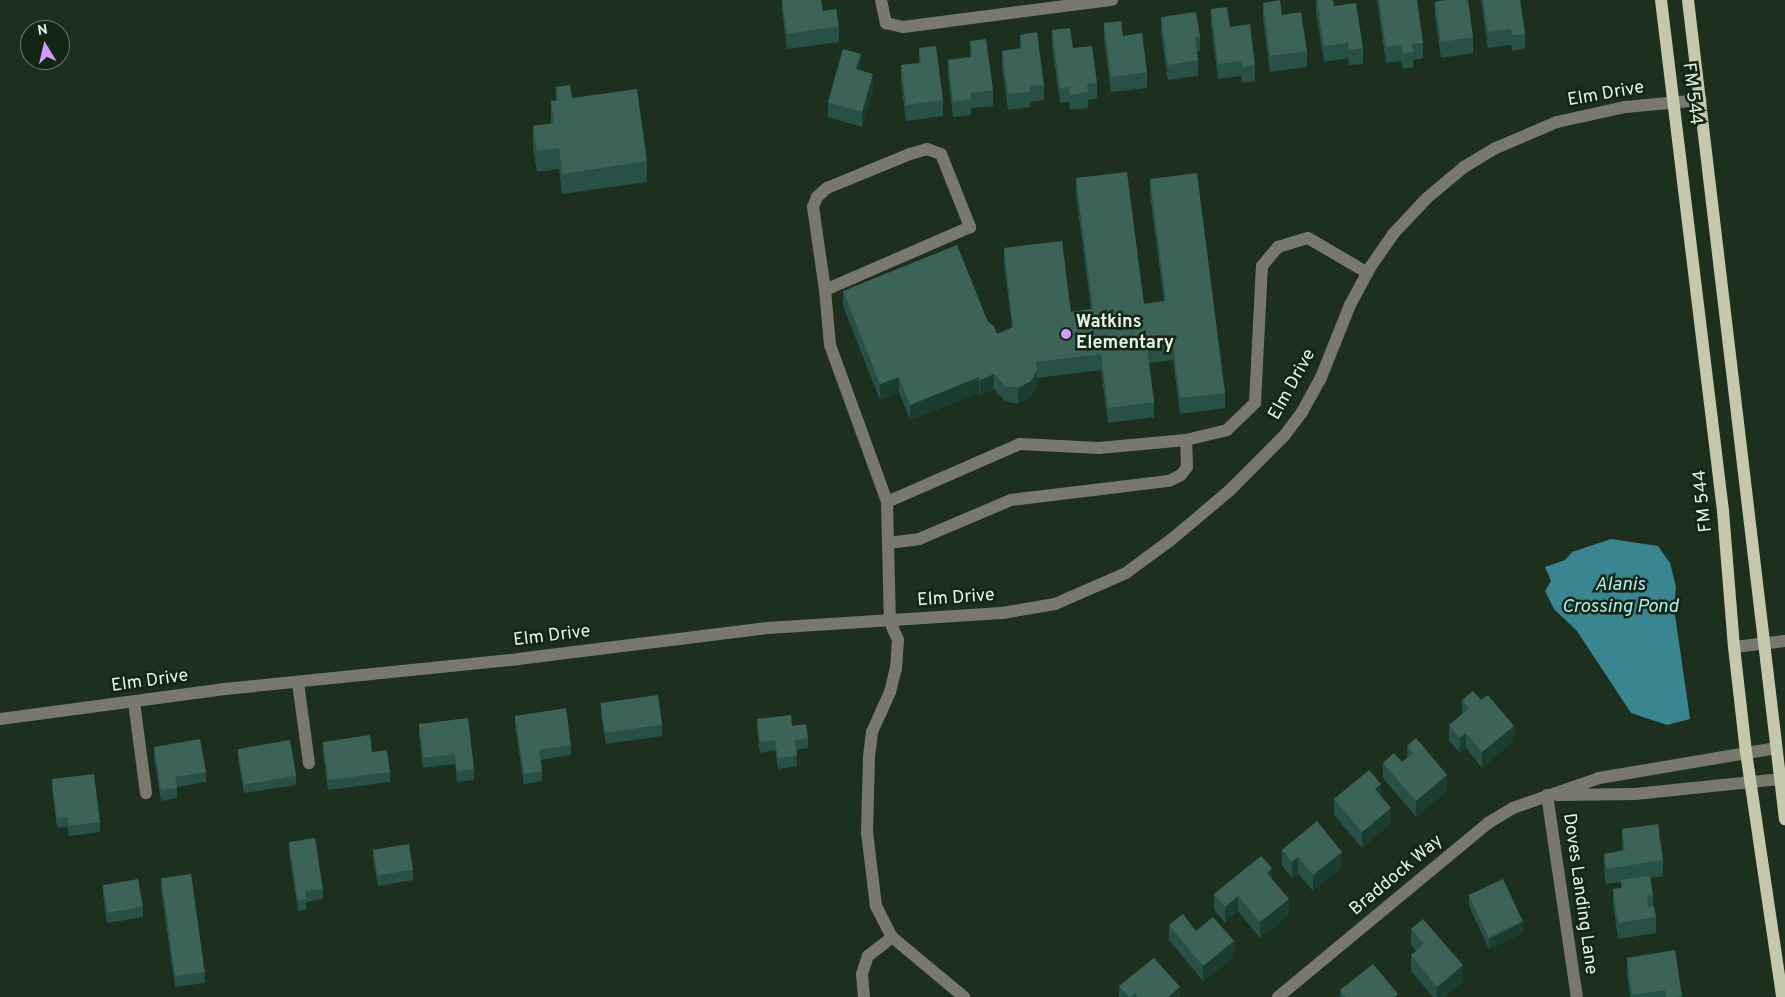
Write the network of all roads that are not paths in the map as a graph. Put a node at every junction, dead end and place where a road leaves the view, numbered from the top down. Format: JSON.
{"nodes":[{"id":1,"x":881,"y":0,"type":"edge"},
{"id":2,"x":1112,"y":0,"type":"edge"},
{"id":3,"x":1662,"y":0,"type":"edge"},
{"id":4,"x":1688,"y":0,"type":"edge"},
{"id":5,"x":1701,"y":100,"type":"junction"},
{"id":6,"x":1675,"y":103,"type":"junction"},
{"id":7,"x":1368,"y":273,"type":"junction"},
{"id":8,"x":825,"y":290,"type":"junction"},
{"id":9,"x":1186,"y":440,"type":"junction"},
{"id":10,"x":887,"y":502,"type":"junction"},
{"id":11,"x":888,"y":543,"type":"junction"},
{"id":12,"x":890,"y":622,"type":"junction"},
{"id":13,"x":1785,"y":641,"type":"edge"},
{"id":14,"x":1765,"y":643,"type":"junction"},
{"id":15,"x":1734,"y":647,"type":"junction"},
{"id":16,"x":298,"y":683,"type":"junction"},
{"id":17,"x":134,"y":702,"type":"junction"},
{"id":18,"x":0,"y":719,"type":"edge"},
{"id":19,"x":1776,"y":748,"type":"junction"},
{"id":20,"x":1746,"y":752,"type":"junction"},
{"id":21,"x":309,"y":763,"type":"dead end"},
{"id":22,"x":1779,"y":779,"type":"junction"},
{"id":23,"x":1751,"y":783,"type":"junction"},
{"id":24,"x":146,"y":794,"type":"dead end"},
{"id":25,"x":1547,"y":795,"type":"junction"},
{"id":26,"x":1785,"y":820,"type":"edge"},
{"id":27,"x":892,"y":937,"type":"junction"},
{"id":28,"x":864,"y":997,"type":"edge"},
{"id":29,"x":964,"y":997,"type":"edge"},
{"id":30,"x":1278,"y":997,"type":"edge"},
{"id":31,"x":1576,"y":997,"type":"edge"},
{"id":32,"x":1782,"y":997,"type":"edge"}],
"edges":[{"from":1,"to":2,"type":"street"},
{"from":3,"to":6,"type":"main road","name":"FM 544"},
{"from":4,"to":5,"type":"main road","name":"FM 544"},
{"from":5,"to":6,"type":"street","name":"Elm Drive"},
{"from":5,"to":14,"type":"main road","name":"FM 544"},
{"from":6,"to":7,"type":"street","name":"Elm Drive"},
{"from":6,"to":15,"type":"main road","name":"FM 544"},
{"from":7,"to":9,"type":"street"},
{"from":7,"to":12,"type":"street","name":"Elm Drive"},
{"from":8,"to":8,"type":"street"},
{"from":8,"to":10,"type":"street"},
{"from":9,"to":10,"type":"street"},
{"from":9,"to":11,"type":"street"},
{"from":10,"to":11,"type":"street"},
{"from":11,"to":12,"type":"street"},
{"from":12,"to":16,"type":"street","name":"Elm Drive"},
{"from":12,"to":27,"type":"street"},
{"from":13,"to":14,"type":"street"},
{"from":14,"to":15,"type":"street"},
{"from":14,"to":19,"type":"main road","name":"FM 544"},
{"from":15,"to":20,"type":"main road","name":"FM 544"},
{"from":16,"to":17,"type":"street","name":"Elm Drive"},
{"from":16,"to":21,"type":"street"},
{"from":17,"to":18,"type":"street","name":"Elm Drive"},
{"from":17,"to":24,"type":"street"},
{"from":19,"to":20,"type":"street","name":"Braddock Way"},
{"from":19,"to":22,"type":"main road","name":"FM 544"},
{"from":20,"to":23,"type":"main road","name":"FM 544"},
{"from":20,"to":25,"type":"street","name":"Braddock Way"},
{"from":22,"to":23,"type":"street","name":"Braddock Way"},
{"from":22,"to":26,"type":"main road","name":"FM 544"},
{"from":23,"to":25,"type":"street","name":"Braddock Way"},
{"from":23,"to":32,"type":"main road","name":"FM 544"},
{"from":25,"to":30,"type":"street","name":"Braddock Way"},
{"from":25,"to":31,"type":"street","name":"Doves Landing Lane"},
{"from":27,"to":28,"type":"street"},
{"from":27,"to":29,"type":"street"}]}
